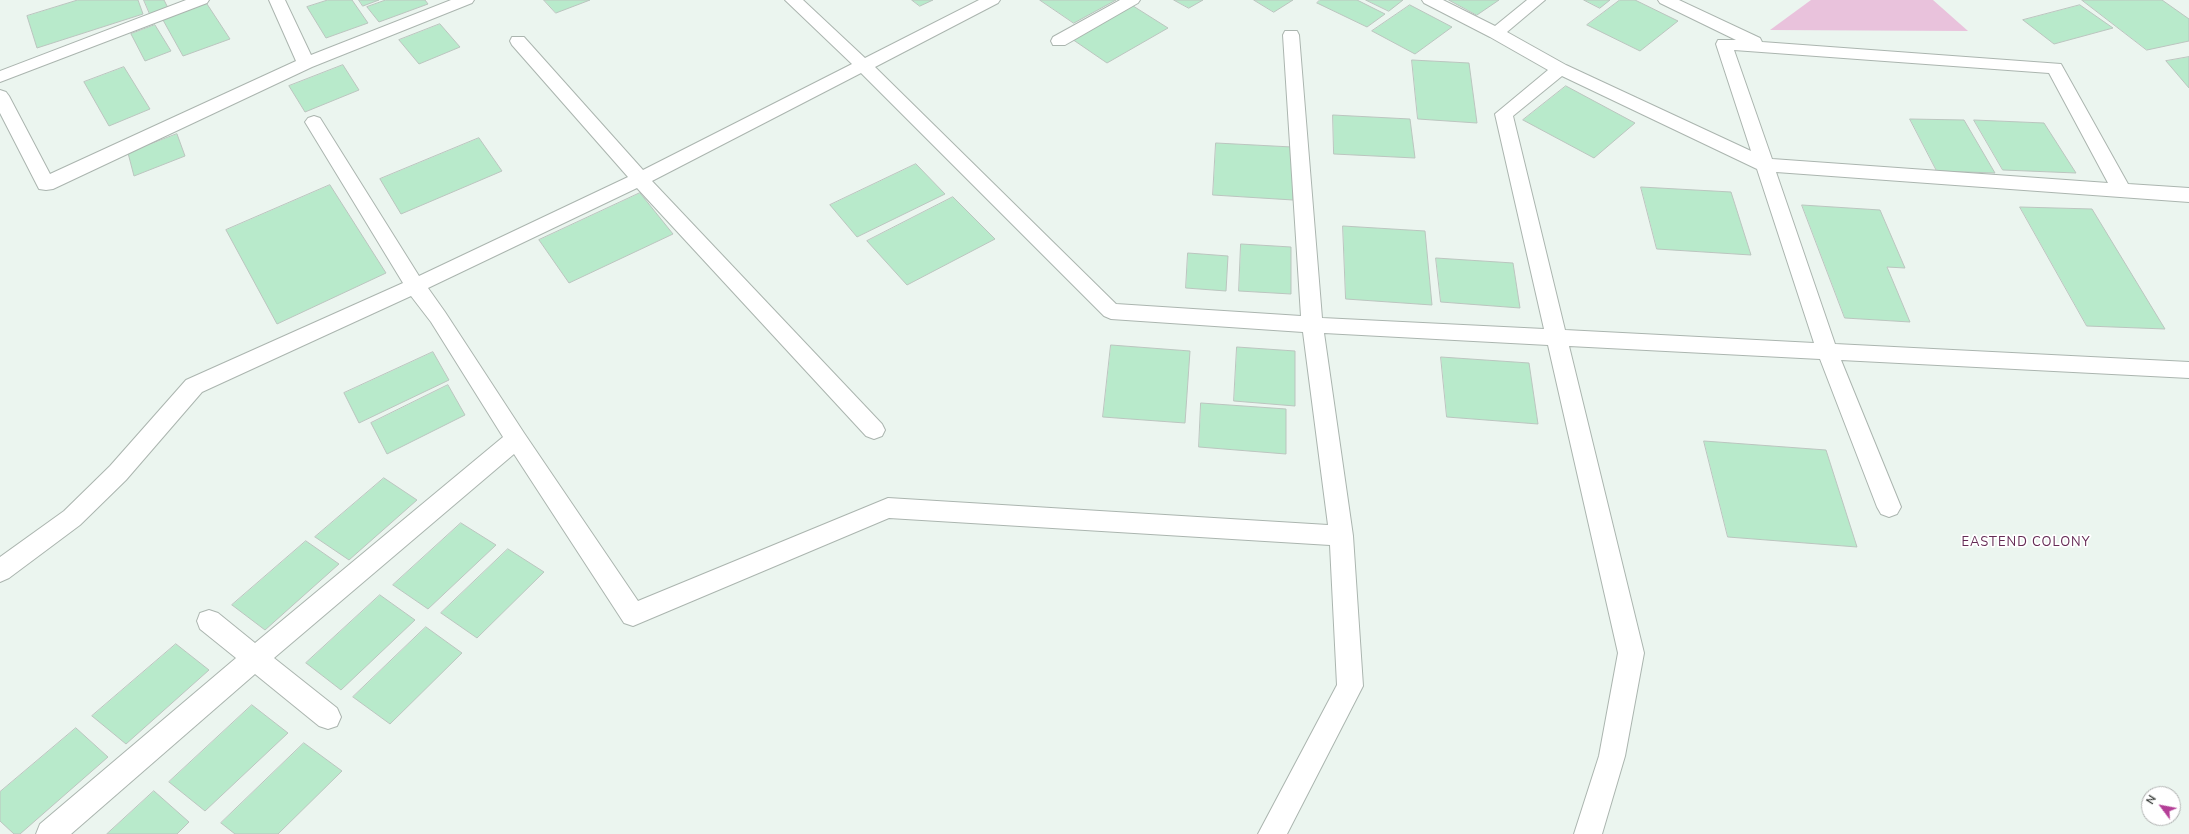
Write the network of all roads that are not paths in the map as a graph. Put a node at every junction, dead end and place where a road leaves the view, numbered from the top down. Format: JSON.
{"nodes":[{"id":1,"x":201,"y":0,"type":"edge"},
{"id":2,"x":277,"y":0,"type":"edge"},
{"id":3,"x":466,"y":0,"type":"edge"},
{"id":4,"x":793,"y":0,"type":"edge"},
{"id":5,"x":1132,"y":0,"type":"edge"},
{"id":6,"x":1430,"y":0,"type":"edge"},
{"id":7,"x":1537,"y":0,"type":"edge"},
{"id":8,"x":1666,"y":0,"type":"edge"},
{"id":9,"x":987,"y":1,"type":"edge"},
{"id":10,"x":446,"y":4,"type":"edge"},
{"id":11,"x":1496,"y":33,"type":"junction"},
{"id":12,"x":1291,"y":35,"type":"dead end"},
{"id":13,"x":518,"y":41,"type":"dead end"},
{"id":14,"x":1059,"y":41,"type":"dead end"},
{"id":15,"x":1765,"y":47,"type":"junction"},
{"id":16,"x":306,"y":63,"type":"junction"},
{"id":17,"x":864,"y":66,"type":"junction"},
{"id":18,"x":1560,"y":69,"type":"junction"},
{"id":19,"x":0,"y":77,"type":"edge"},
{"id":20,"x":0,"y":96,"type":"edge"},
{"id":21,"x":314,"y":122,"type":"dead end"},
{"id":22,"x":1764,"y":164,"type":"junction"},
{"id":23,"x":640,"y":179,"type":"junction"},
{"id":24,"x":2122,"y":190,"type":"junction"},
{"id":25,"x":2189,"y":195,"type":"edge"},
{"id":26,"x":415,"y":286,"type":"junction"},
{"id":27,"x":1312,"y":325,"type":"junction"},
{"id":28,"x":1557,"y":338,"type":"junction"},
{"id":29,"x":1827,"y":351,"type":"junction"},
{"id":30,"x":2189,"y":370,"type":"edge"},
{"id":31,"x":874,"y":430,"type":"dead end"},
{"id":32,"x":516,"y":439,"type":"junction"},
{"id":33,"x":1889,"y":507,"type":"dead end"},
{"id":34,"x":1341,"y":536,"type":"junction"},
{"id":35,"x":0,"y":571,"type":"edge"},
{"id":36,"x":209,"y":621,"type":"dead end"},
{"id":37,"x":255,"y":658,"type":"junction"},
{"id":38,"x":328,"y":717,"type":"dead end"},
{"id":39,"x":50,"y":834,"type":"edge"},
{"id":40,"x":1272,"y":834,"type":"edge"},
{"id":41,"x":1588,"y":834,"type":"edge"}],
"edges":[{"from":1,"to":19,"type":"street"},
{"from":2,"to":16,"type":"street"},
{"from":3,"to":10,"type":"street"},
{"from":4,"to":17,"type":"street"},
{"from":5,"to":14,"type":"street"},
{"from":6,"to":11,"type":"street"},
{"from":7,"to":11,"type":"street"},
{"from":8,"to":15,"type":"street"},
{"from":9,"to":17,"type":"street"},
{"from":10,"to":16,"type":"street"},
{"from":11,"to":18,"type":"street"},
{"from":12,"to":27,"type":"street"},
{"from":13,"to":23,"type":"street"},
{"from":15,"to":22,"type":"street"},
{"from":15,"to":24,"type":"street"},
{"from":16,"to":20,"type":"street"},
{"from":17,"to":23,"type":"street"},
{"from":17,"to":27,"type":"street"},
{"from":18,"to":22,"type":"street"},
{"from":18,"to":28,"type":"street"},
{"from":21,"to":26,"type":"street"},
{"from":22,"to":24,"type":"street"},
{"from":22,"to":29,"type":"street"},
{"from":23,"to":26,"type":"street"},
{"from":23,"to":31,"type":"street"},
{"from":24,"to":25,"type":"street"},
{"from":26,"to":32,"type":"street"},
{"from":26,"to":35,"type":"street"},
{"from":27,"to":28,"type":"street"},
{"from":27,"to":34,"type":"street"},
{"from":28,"to":29,"type":"street"},
{"from":28,"to":41,"type":"street"},
{"from":29,"to":30,"type":"street"},
{"from":29,"to":33,"type":"street"},
{"from":32,"to":34,"type":"street"},
{"from":32,"to":37,"type":"street"},
{"from":34,"to":40,"type":"street"},
{"from":36,"to":37,"type":"street"},
{"from":37,"to":38,"type":"street"},
{"from":37,"to":39,"type":"street"}]}
